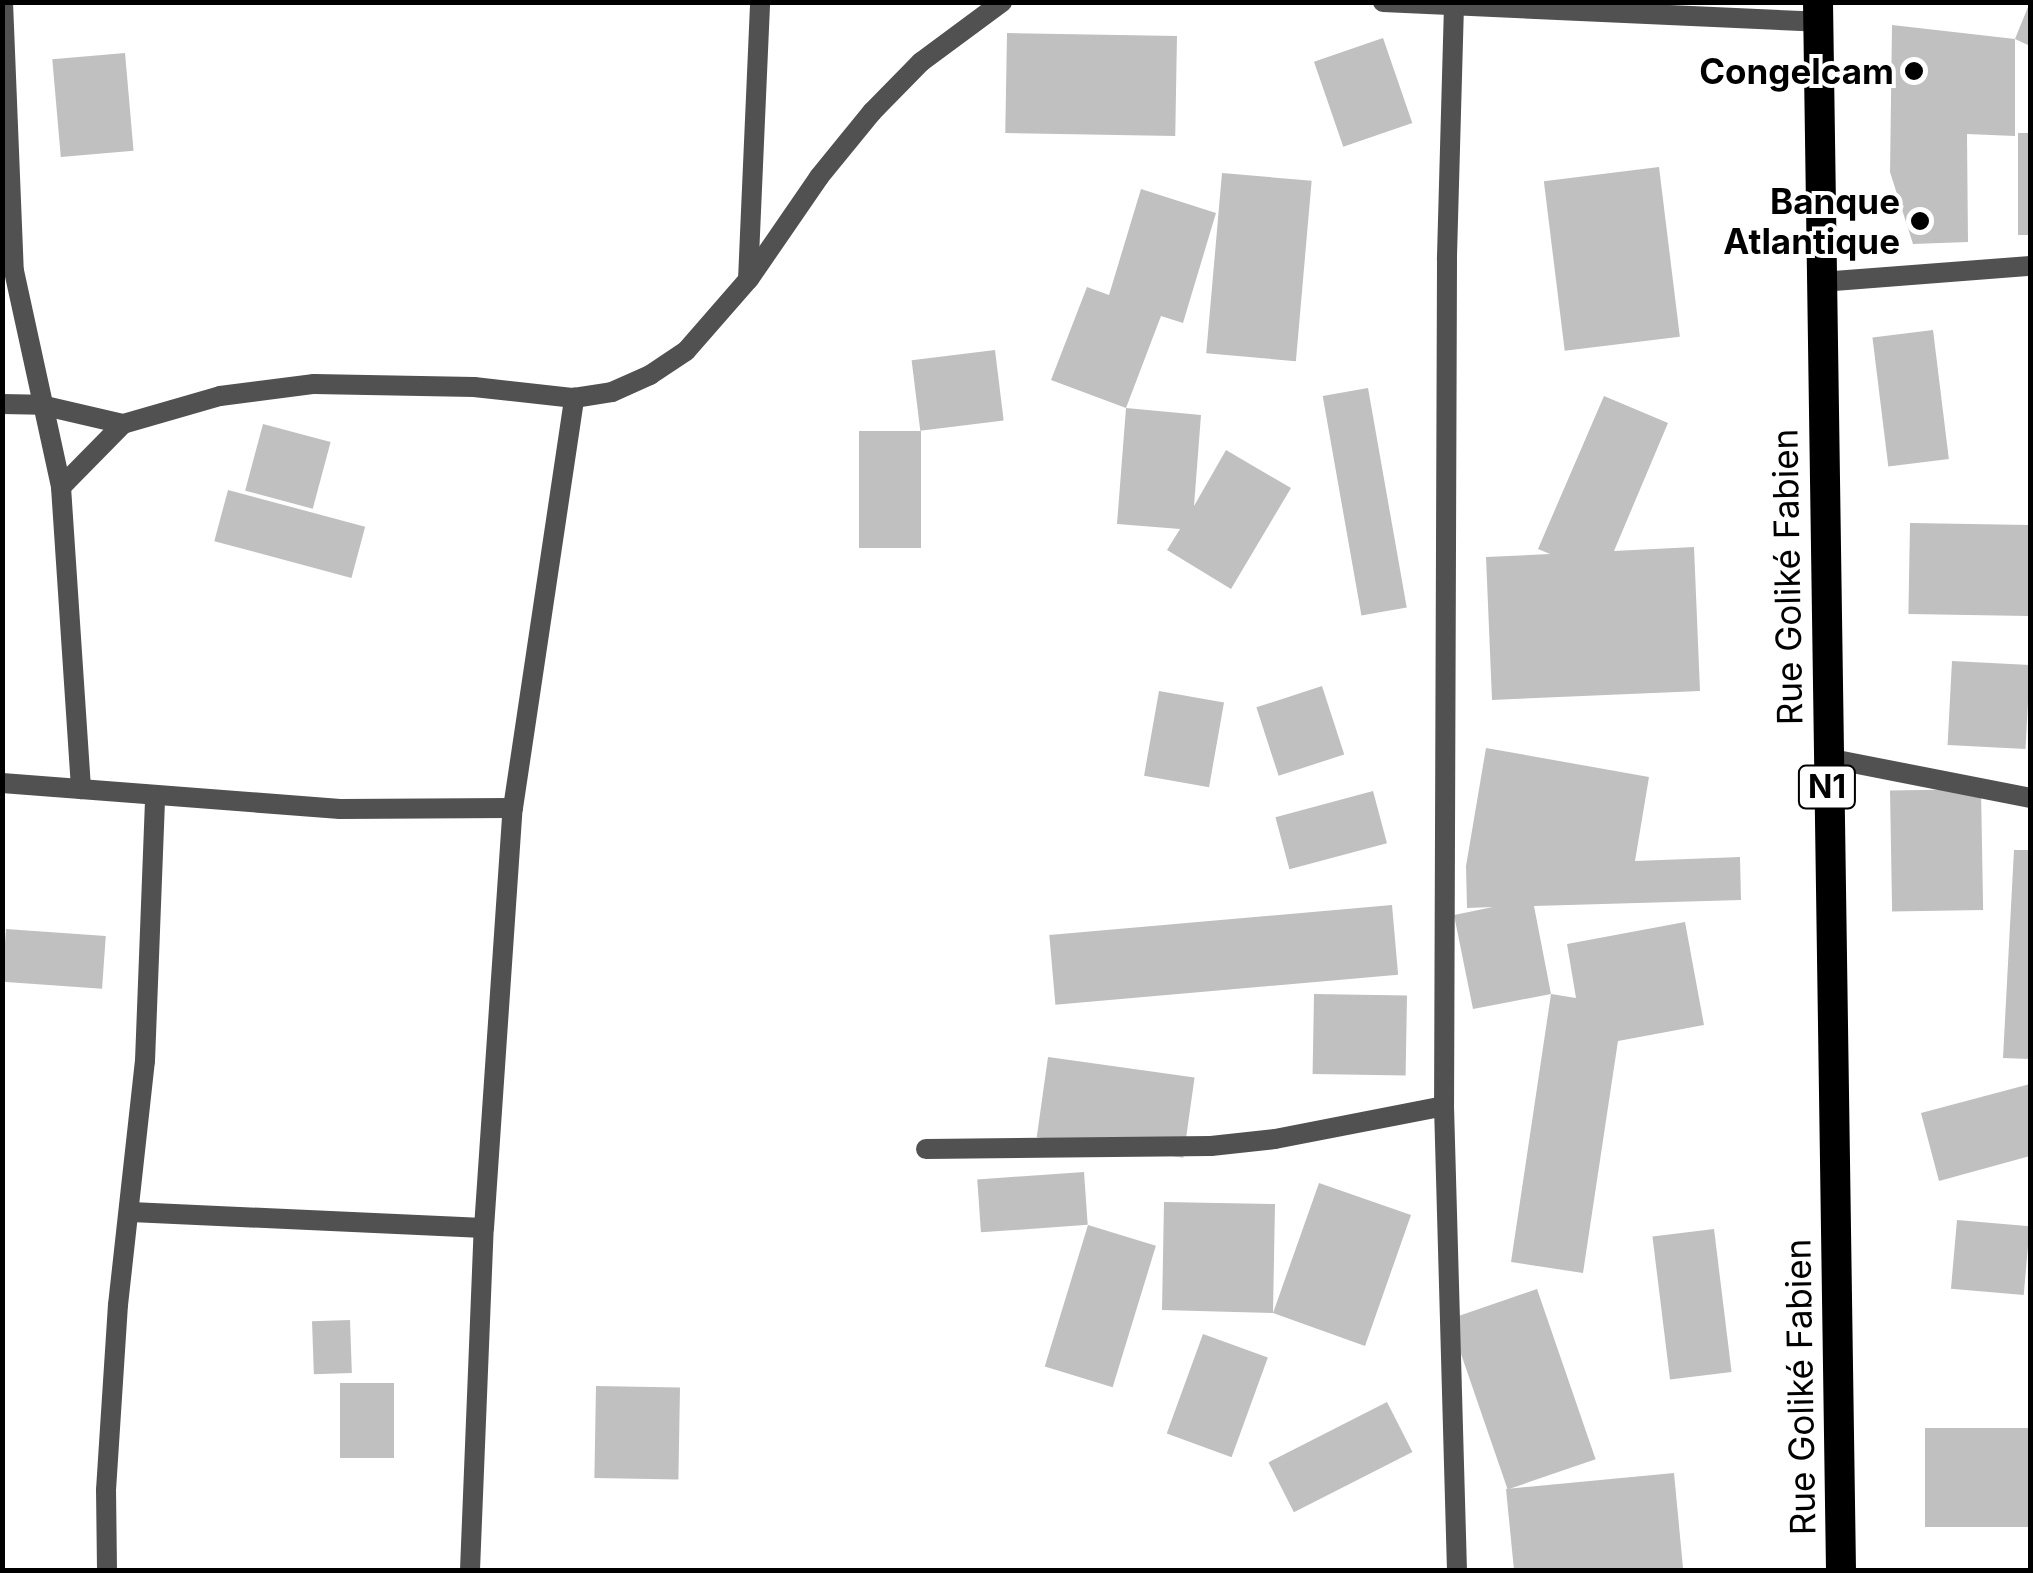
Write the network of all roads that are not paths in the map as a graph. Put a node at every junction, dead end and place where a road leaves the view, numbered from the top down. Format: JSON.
{"nodes":[{"id":1,"x":3,"y":2,"type":"edge"},
{"id":2,"x":760,"y":2,"type":"edge"},
{"id":3,"x":1002,"y":2,"type":"edge"},
{"id":4,"x":1383,"y":2,"type":"edge"},
{"id":5,"x":1454,"y":5,"type":"edge"},
{"id":6,"x":1818,"y":12,"type":"edge"},
{"id":7,"x":2030,"y":266,"type":"edge"},
{"id":8,"x":748,"y":280,"type":"junction"},
{"id":9,"x":1821,"y":282,"type":"junction"},
{"id":10,"x":574,"y":398,"type":"junction"},
{"id":11,"x":2,"y":404,"type":"edge"},
{"id":12,"x":41,"y":406,"type":"junction"},
{"id":13,"x":124,"y":424,"type":"junction"},
{"id":14,"x":60,"y":487,"type":"junction"},
{"id":15,"x":1826,"y":758,"type":"junction"},
{"id":16,"x":2,"y":783,"type":"edge"},
{"id":17,"x":81,"y":789,"type":"junction"},
{"id":18,"x":154,"y":796,"type":"junction"},
{"id":19,"x":2030,"y":798,"type":"edge"},
{"id":20,"x":513,"y":808,"type":"junction"},
{"id":21,"x":1444,"y":1106,"type":"junction"},
{"id":22,"x":926,"y":1149,"type":"dead end"},
{"id":23,"x":132,"y":1212,"type":"junction"},
{"id":24,"x":484,"y":1228,"type":"junction"},
{"id":25,"x":108,"y":1570,"type":"edge"},
{"id":26,"x":470,"y":1570,"type":"edge"},
{"id":27,"x":1457,"y":1570,"type":"edge"},
{"id":28,"x":1841,"y":1570,"type":"edge"}],
"edges":[{"from":1,"to":12,"type":"street"},
{"from":2,"to":8,"type":"street"},
{"from":3,"to":8,"type":"street"},
{"from":4,"to":5,"type":"street"},
{"from":5,"to":6,"type":"street"},
{"from":5,"to":21,"type":"street"},
{"from":6,"to":9,"type":"highway","name":"Rue Goliké Fabien","number":"N1"},
{"from":7,"to":9,"type":"street"},
{"from":8,"to":10,"type":"street"},
{"from":9,"to":15,"type":"highway","name":"Rue Goliké Fabien","number":"N1"},
{"from":10,"to":13,"type":"street"},
{"from":10,"to":20,"type":"street"},
{"from":11,"to":12,"type":"street"},
{"from":12,"to":13,"type":"street"},
{"from":12,"to":14,"type":"street"},
{"from":13,"to":14,"type":"street"},
{"from":14,"to":17,"type":"street"},
{"from":15,"to":19,"type":"street"},
{"from":15,"to":28,"type":"highway","name":"Rue Goliké Fabien","number":"N1"},
{"from":16,"to":17,"type":"street"},
{"from":17,"to":18,"type":"street"},
{"from":18,"to":20,"type":"street"},
{"from":18,"to":23,"type":"street"},
{"from":20,"to":24,"type":"street"},
{"from":21,"to":22,"type":"street"},
{"from":21,"to":27,"type":"street"},
{"from":23,"to":24,"type":"street"},
{"from":23,"to":25,"type":"street"},
{"from":24,"to":26,"type":"street"}]}
